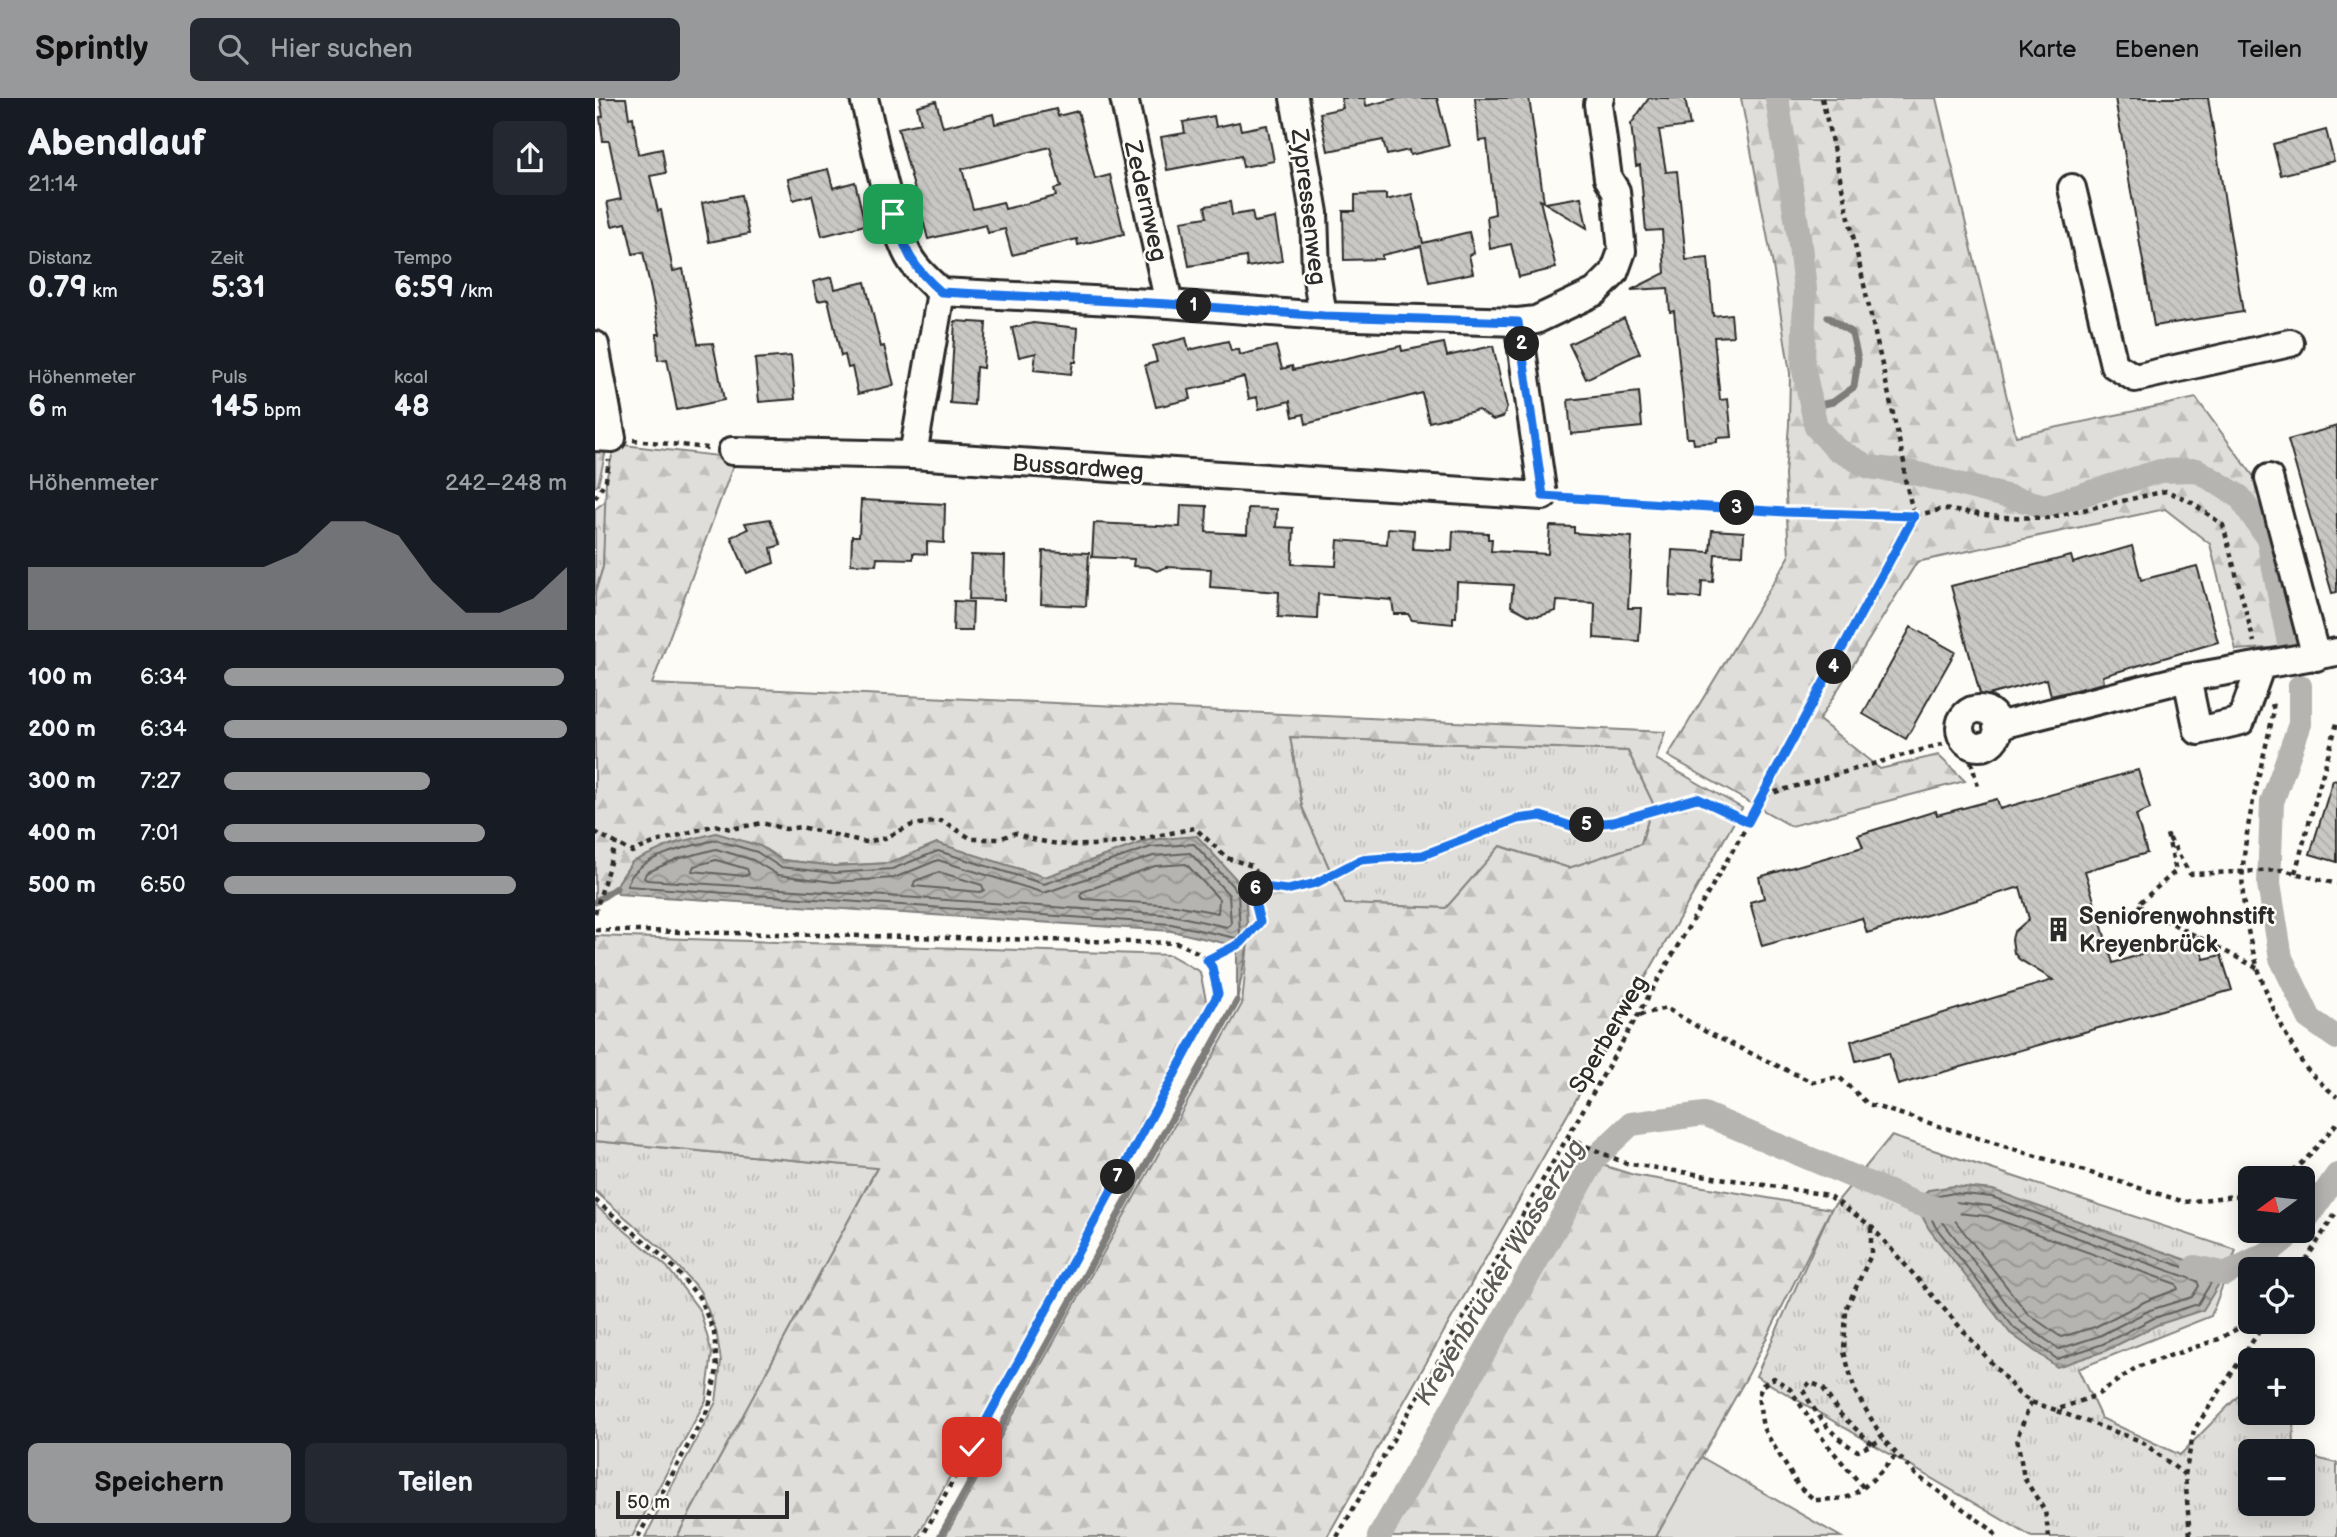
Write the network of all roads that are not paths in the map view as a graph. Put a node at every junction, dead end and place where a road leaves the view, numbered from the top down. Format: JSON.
{"nodes":[{"id":1,"x":864,"y":98,"type":"edge"},
{"id":2,"x":1124,"y":98,"type":"edge"},
{"id":3,"x":1294,"y":98,"type":"edge"},
{"id":4,"x":1600,"y":98,"type":"edge"},
{"id":5,"x":2072,"y":188,"type":"dead end"},
{"id":6,"x":941,"y":292,"type":"junction"},
{"id":7,"x":1169,"y":304,"type":"junction"},
{"id":8,"x":1324,"y":316,"type":"junction"},
{"id":9,"x":1518,"y":322,"type":"junction"},
{"id":10,"x":2290,"y":344,"type":"dead end"},
{"id":11,"x":595,"y":345,"type":"edge"},
{"id":12,"x":603,"y":438,"type":"edge"},
{"id":13,"x":732,"y":451,"type":"road end"},
{"id":14,"x":913,"y":455,"type":"junction"},
{"id":15,"x":2269,"y":478,"type":"dead end"},
{"id":16,"x":2326,"y":654,"type":"edge"},
{"id":17,"x":2261,"y":666,"type":"junction"},
{"id":18,"x":2187,"y":678,"type":"junction"},
{"id":19,"x":1965,"y":740,"type":"road end"}],
"edges":[{"from":1,"to":6,"type":"street"},
{"from":2,"to":7,"type":"street","name":"Zedernweg"},
{"from":3,"to":8,"type":"street","name":"Zypressenweg"},
{"from":4,"to":9,"type":"street"},
{"from":5,"to":10,"type":"street"},
{"from":6,"to":7,"type":"street"},
{"from":6,"to":14,"type":"street"},
{"from":7,"to":8,"type":"street"},
{"from":8,"to":9,"type":"street"},
{"from":9,"to":14,"type":"street","name":"Bussardweg"},
{"from":11,"to":12,"type":"street"},
{"from":13,"to":14,"type":"street","name":"Bussardweg"},
{"from":15,"to":16,"type":"street"},
{"from":16,"to":17,"type":"street"},
{"from":17,"to":18,"type":"street"},
{"from":17,"to":18,"type":"street"},
{"from":18,"to":19,"type":"street"}]}
